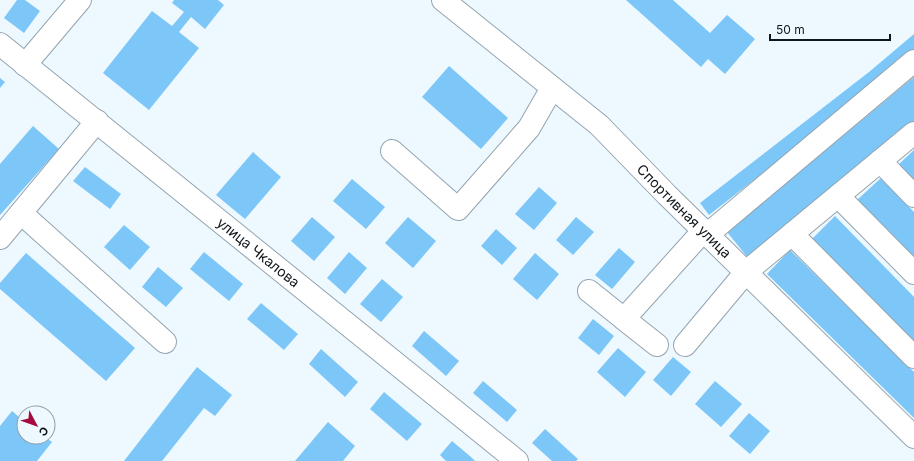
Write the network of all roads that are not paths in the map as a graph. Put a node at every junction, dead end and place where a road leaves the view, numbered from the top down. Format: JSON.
{"nodes":[{"id":1,"x":80,"y":0,"type":"edge"},
{"id":2,"x":443,"y":0,"type":"edge"},
{"id":3,"x":0,"y":44,"type":"edge"},
{"id":4,"x":914,"y":61,"type":"edge"},
{"id":5,"x":25,"y":64,"type":"junction"},
{"id":6,"x":552,"y":88,"type":"junction"},
{"id":7,"x":97,"y":121,"type":"junction"},
{"id":8,"x":914,"y":133,"type":"edge"},
{"id":9,"x":392,"y":151,"type":"dead end"},
{"id":10,"x":880,"y":161,"type":"junction"},
{"id":11,"x":838,"y":196,"type":"junction"},
{"id":12,"x":914,"y":196,"type":"edge"},
{"id":13,"x":21,"y":213,"type":"junction"},
{"id":14,"x":706,"y":232,"type":"junction"},
{"id":15,"x":792,"y":234,"type":"junction"},
{"id":16,"x":0,"y":238,"type":"edge"},
{"id":17,"x":746,"y":272,"type":"junction"},
{"id":18,"x":914,"y":273,"type":"edge"},
{"id":19,"x":589,"y":291,"type":"dead end"},
{"id":20,"x":624,"y":319,"type":"junction"},
{"id":21,"x":166,"y":342,"type":"dead end"},
{"id":22,"x":657,"y":345,"type":"dead end"},
{"id":23,"x":685,"y":345,"type":"dead end"},
{"id":24,"x":914,"y":357,"type":"edge"},
{"id":25,"x":914,"y":437,"type":"edge"},
{"id":26,"x":517,"y":461,"type":"edge"}],
"edges":[{"from":1,"to":5,"type":"street"},
{"from":2,"to":6,"type":"street","name":"Спортивная улица"},
{"from":3,"to":5,"type":"street","name":"улица Чкалова"},
{"from":4,"to":14,"type":"street"},
{"from":5,"to":7,"type":"street","name":"улица Чкалова"},
{"from":6,"to":9,"type":"street"},
{"from":6,"to":14,"type":"street","name":"Спортивная улица"},
{"from":7,"to":13,"type":"street"},
{"from":7,"to":26,"type":"street","name":"улица Чкалова"},
{"from":8,"to":10,"type":"street"},
{"from":10,"to":11,"type":"street"},
{"from":10,"to":12,"type":"street"},
{"from":11,"to":15,"type":"street"},
{"from":11,"to":18,"type":"street"},
{"from":13,"to":16,"type":"street"},
{"from":13,"to":21,"type":"street"},
{"from":14,"to":17,"type":"street","name":"Спортивная улица"},
{"from":14,"to":20,"type":"street"},
{"from":15,"to":17,"type":"street"},
{"from":15,"to":24,"type":"street"},
{"from":17,"to":23,"type":"street"},
{"from":17,"to":25,"type":"street","name":"Спортивная улица"},
{"from":19,"to":20,"type":"street"},
{"from":20,"to":22,"type":"street"}]}
